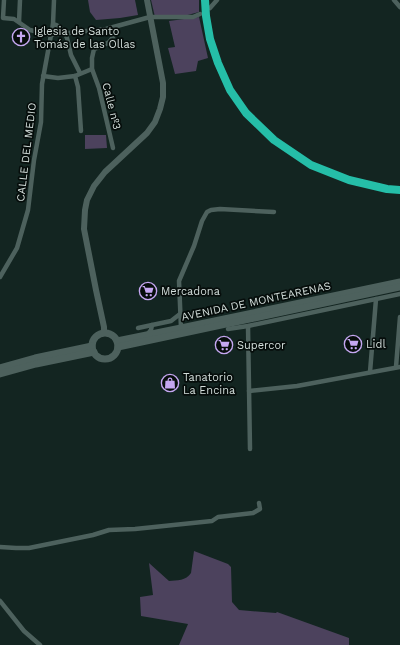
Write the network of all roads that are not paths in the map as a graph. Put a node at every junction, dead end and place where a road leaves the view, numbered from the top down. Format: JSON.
{"nodes":[{"id":1,"x":4,"y":0,"type":"edge"},
{"id":2,"x":20,"y":0,"type":"edge"},
{"id":3,"x":54,"y":0,"type":"edge"},
{"id":4,"x":147,"y":0,"type":"edge"},
{"id":5,"x":205,"y":0,"type":"edge"},
{"id":6,"x":216,"y":0,"type":"edge"},
{"id":7,"x":394,"y":0,"type":"edge"},
{"id":8,"x":400,"y":7,"type":"edge"},
{"id":9,"x":210,"y":8,"type":"dead end"},
{"id":10,"x":200,"y":14,"type":"dead end"},
{"id":11,"x":150,"y":17,"type":"junction"},
{"id":12,"x":19,"y":22,"type":"junction"},
{"id":13,"x":53,"y":24,"type":"junction"},
{"id":14,"x":117,"y":27,"type":"junction"},
{"id":15,"x":64,"y":34,"type":"junction"},
{"id":16,"x":51,"y":35,"type":"junction"},
{"id":17,"x":92,"y":69,"type":"junction"},
{"id":18,"x":78,"y":74,"type":"junction"},
{"id":19,"x":43,"y":76,"type":"junction"},
{"id":20,"x":81,"y":131,"type":"dead end"},
{"id":21,"x":113,"y":148,"type":"dead end"},
{"id":22,"x":400,"y":190,"type":"edge"},
{"id":23,"x":274,"y":212,"type":"dead end"},
{"id":24,"x":0,"y":277,"type":"edge"},
{"id":25,"x":400,"y":282,"type":"edge"},
{"id":26,"x":400,"y":287,"type":"edge"},
{"id":27,"x":400,"y":294,"type":"edge"},
{"id":28,"x":376,"y":299,"type":"junction"},
{"id":29,"x":180,"y":314,"type":"junction"},
{"id":30,"x":400,"y":317,"type":"edge"},
{"id":31,"x":171,"y":321,"type":"junction"},
{"id":32,"x":152,"y":325,"type":"junction"},
{"id":33,"x":181,"y":326,"type":"junction"},
{"id":34,"x":248,"y":326,"type":"junction"},
{"id":35,"x":138,"y":328,"type":"dead end"},
{"id":36,"x":228,"y":330,"type":"dead end"},
{"id":37,"x":104,"y":333,"type":"junction"},
{"id":38,"x":148,"y":335,"type":"junction"},
{"id":39,"x":117,"y":344,"type":"junction"},
{"id":40,"x":93,"y":349,"type":"junction"},
{"id":41,"x":398,"y":367,"type":"edge"},
{"id":42,"x":0,"y":368,"type":"edge"},
{"id":43,"x":370,"y":372,"type":"junction"},
{"id":44,"x":0,"y":374,"type":"edge"},
{"id":45,"x":249,"y":391,"type":"junction"},
{"id":46,"x":250,"y":449,"type":"dead end"},
{"id":47,"x":258,"y":503,"type":"dead end"},
{"id":48,"x":0,"y":546,"type":"edge"},
{"id":49,"x":0,"y":601,"type":"edge"},
{"id":50,"x":40,"y":645,"type":"edge"}],
"edges":[{"from":1,"to":12,"type":"street"},
{"from":2,"to":12,"type":"street"},
{"from":3,"to":13,"type":"street","name":"CALLE DEL MEDIO"},
{"from":4,"to":11,"type":"street"},
{"from":5,"to":22,"type":"highway"},
{"from":6,"to":9,"type":"street"},
{"from":7,"to":8,"type":"street"},
{"from":10,"to":11,"type":"street"},
{"from":11,"to":14,"type":"street"},
{"from":11,"to":37,"type":"street"},
{"from":12,"to":16,"type":"street"},
{"from":13,"to":15,"type":"street"},
{"from":13,"to":16,"type":"street","name":"CALLE DEL MEDIO"},
{"from":14,"to":15,"type":"street"},
{"from":14,"to":17,"type":"street"},
{"from":15,"to":16,"type":"street"},
{"from":15,"to":18,"type":"street"},
{"from":16,"to":19,"type":"street","name":"CALLE DEL MEDIO"},
{"from":17,"to":18,"type":"street"},
{"from":17,"to":21,"type":"street","name":"Calle nº3"},
{"from":18,"to":19,"type":"street"},
{"from":18,"to":20,"type":"street"},
{"from":19,"to":24,"type":"street","name":"CALLE DEL MEDIO"},
{"from":23,"to":29,"type":"street"},
{"from":25,"to":33,"type":"main road","name":"AVENIDA DE MONTEARENAS"},
{"from":26,"to":39,"type":"main road","name":"AVENIDA DE MONTEARENAS"},
{"from":27,"to":28,"type":"street"},
{"from":28,"to":34,"type":"street"},
{"from":28,"to":43,"type":"street"},
{"from":29,"to":31,"type":"street"},
{"from":29,"to":33,"type":"street"},
{"from":30,"to":41,"type":"street"},
{"from":31,"to":32,"type":"street"},
{"from":31,"to":33,"type":"street"},
{"from":32,"to":35,"type":"street"},
{"from":32,"to":38,"type":"street"},
{"from":33,"to":38,"type":"main road","name":"AVENIDA DE MONTEARENAS"},
{"from":34,"to":36,"type":"street"},
{"from":34,"to":45,"type":"street"},
{"from":37,"to":39,"type":"main road"},
{"from":37,"to":40,"type":"main road"},
{"from":38,"to":39,"type":"main road","name":"AVENIDA DE MONTEARENAS"},
{"from":39,"to":40,"type":"main road"},
{"from":40,"to":42,"type":"main road"},
{"from":40,"to":44,"type":"main road"},
{"from":41,"to":43,"type":"street"},
{"from":43,"to":45,"type":"street"},
{"from":45,"to":46,"type":"street"},
{"from":47,"to":48,"type":"street"},
{"from":49,"to":50,"type":"street"}]}
